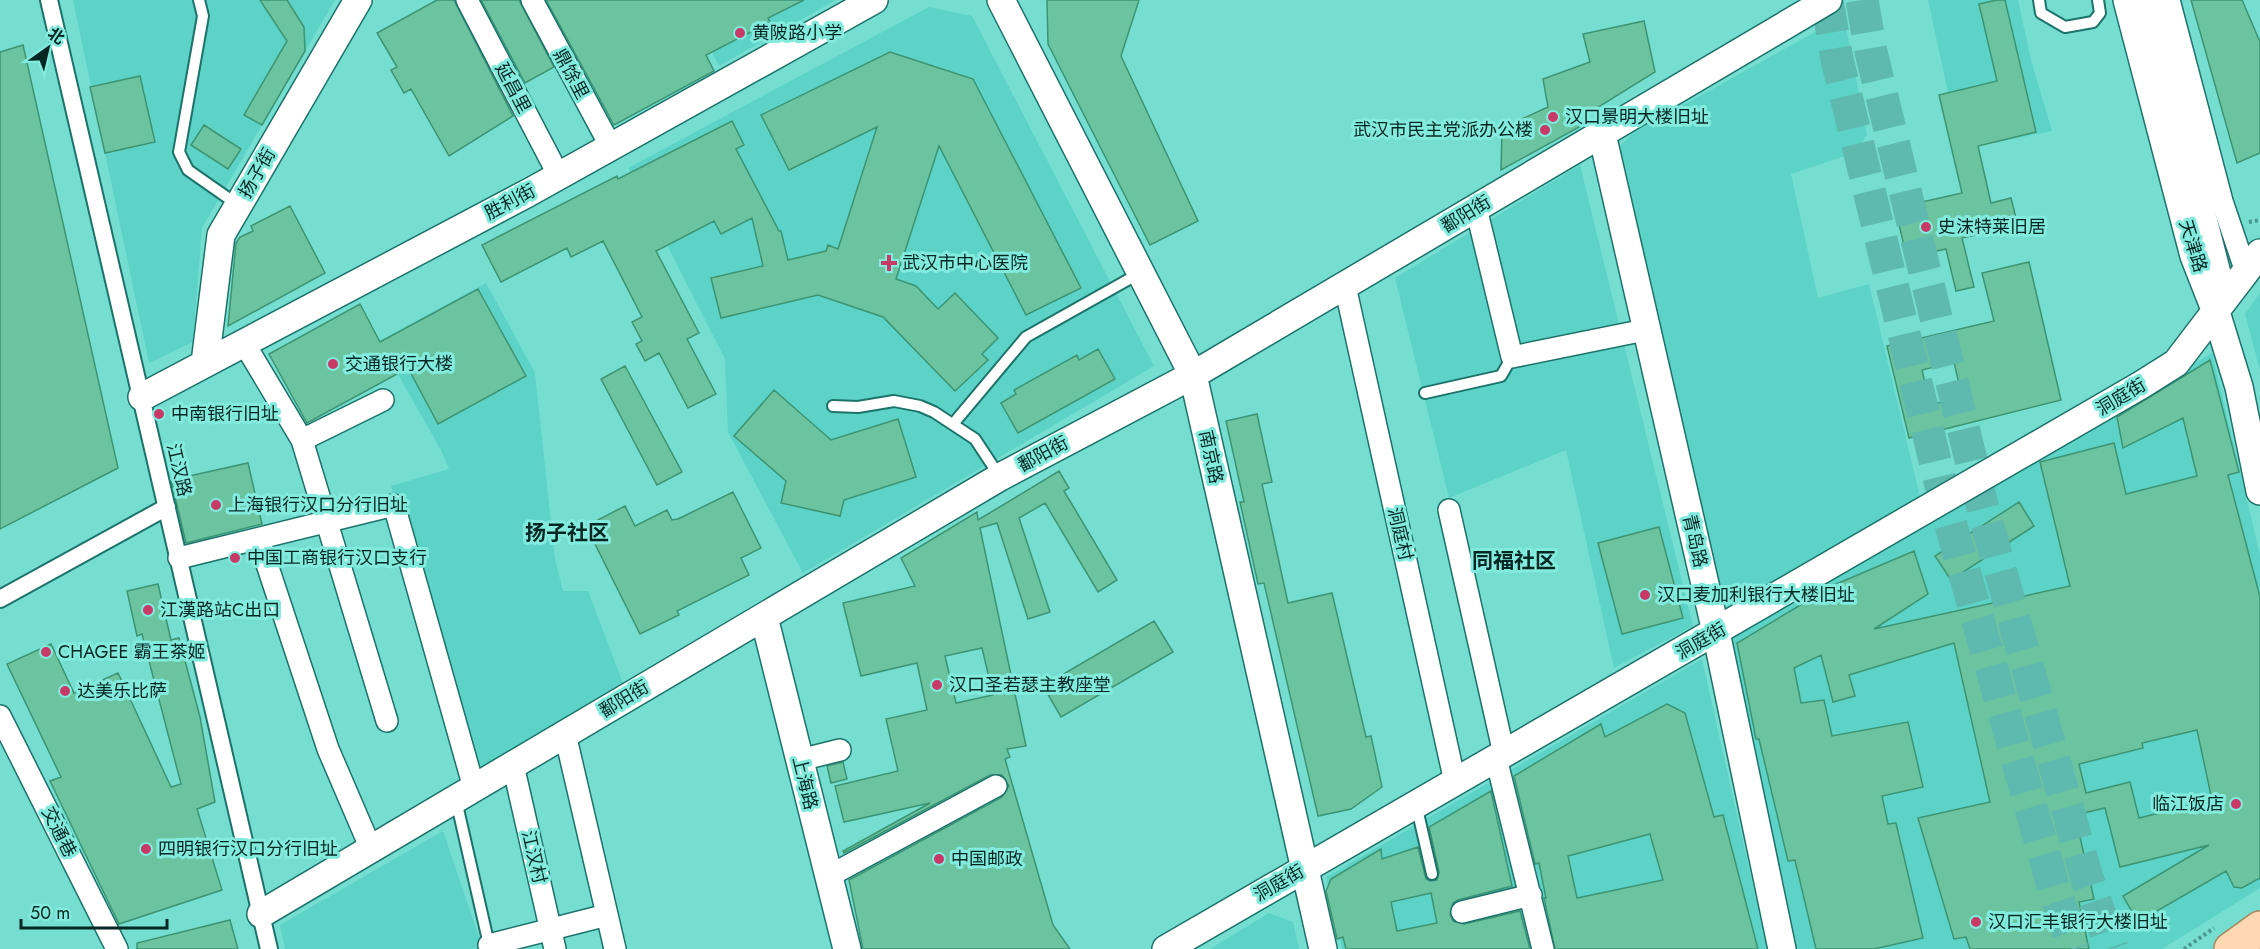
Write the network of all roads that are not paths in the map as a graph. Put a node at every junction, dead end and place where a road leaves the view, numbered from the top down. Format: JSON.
{"nodes":[{"id":1,"x":48,"y":0,"type":"edge"},
{"id":2,"x":200,"y":0,"type":"edge"},
{"id":3,"x":358,"y":0,"type":"edge"},
{"id":4,"x":467,"y":0,"type":"edge"},
{"id":5,"x":532,"y":0,"type":"edge"},
{"id":6,"x":874,"y":0,"type":"edge"},
{"id":7,"x":1001,"y":0,"type":"edge"},
{"id":8,"x":1828,"y":0,"type":"edge"},
{"id":9,"x":2039,"y":0,"type":"edge"},
{"id":10,"x":2098,"y":0,"type":"edge"},
{"id":11,"x":2127,"y":0,"type":"edge"},
{"id":12,"x":2147,"y":0,"type":"edge"},
{"id":13,"x":2169,"y":0,"type":"edge"},
{"id":14,"x":1794,"y":10,"type":"edge"},
{"id":15,"x":1602,"y":134,"type":"junction"},
{"id":16,"x":610,"y":147,"type":"junction"},
{"id":17,"x":559,"y":176,"type":"junction"},
{"id":18,"x":238,"y":205,"type":"junction"},
{"id":19,"x":1476,"y":208,"type":"junction"},
{"id":20,"x":2253,"y":261,"type":"edge"},
{"id":21,"x":1140,"y":273,"type":"junction"},
{"id":22,"x":1345,"y":286,"type":"junction"},
{"id":23,"x":2216,"y":312,"type":"junction"},
{"id":24,"x":1645,"y":330,"type":"junction"},
{"id":25,"x":244,"y":343,"type":"junction"},
{"id":26,"x":1512,"y":357,"type":"junction"},
{"id":27,"x":205,"y":363,"type":"junction"},
{"id":28,"x":1193,"y":375,"type":"junction"},
{"id":29,"x":1425,"y":393,"type":"dead end"},
{"id":30,"x":142,"y":397,"type":"junction"},
{"id":31,"x":383,"y":400,"type":"dead end"},
{"id":32,"x":833,"y":406,"type":"dead end"},
{"id":33,"x":953,"y":424,"type":"junction"},
{"id":34,"x":302,"y":440,"type":"junction"},
{"id":35,"x":1000,"y":477,"type":"junction"},
{"id":36,"x":2260,"y":491,"type":"edge"},
{"id":37,"x":167,"y":507,"type":"junction"},
{"id":38,"x":1449,"y":510,"type":"dead end"},
{"id":39,"x":326,"y":524,"type":"junction"},
{"id":40,"x":259,"y":540,"type":"junction"},
{"id":41,"x":179,"y":558,"type":"junction"},
{"id":42,"x":0,"y":599,"type":"edge"},
{"id":43,"x":764,"y":616,"type":"junction"},
{"id":44,"x":1716,"y":632,"type":"junction"},
{"id":45,"x":0,"y":716,"type":"edge"},
{"id":46,"x":387,"y":721,"type":"dead end"},
{"id":47,"x":565,"y":734,"type":"junction"},
{"id":48,"x":840,"y":750,"type":"dead end"},
{"id":49,"x":1500,"y":756,"type":"junction"},
{"id":50,"x":800,"y":760,"type":"junction"},
{"id":51,"x":513,"y":765,"type":"junction"},
{"id":52,"x":1455,"y":782,"type":"junction"},
{"id":53,"x":996,"y":786,"type":"dead end"},
{"id":54,"x":465,"y":793,"type":"junction"},
{"id":55,"x":1416,"y":804,"type":"junction"},
{"id":56,"x":371,"y":849,"type":"junction"},
{"id":57,"x":1306,"y":867,"type":"junction"},
{"id":58,"x":1432,"y":874,"type":"dead end"},
{"id":59,"x":829,"y":876,"type":"junction"},
{"id":60,"x":1531,"y":895,"type":"junction"},
{"id":61,"x":1462,"y":912,"type":"dead end"},
{"id":62,"x":261,"y":914,"type":"junction"},
{"id":63,"x":607,"y":915,"type":"junction"},
{"id":64,"x":2260,"y":928,"type":"edge"},
{"id":65,"x":553,"y":939,"type":"edge"},
{"id":66,"x":489,"y":947,"type":"edge"},
{"id":67,"x":117,"y":949,"type":"edge"},
{"id":68,"x":269,"y":949,"type":"edge"},
{"id":69,"x":615,"y":949,"type":"edge"},
{"id":70,"x":847,"y":949,"type":"edge"},
{"id":71,"x":1166,"y":949,"type":"edge"},
{"id":72,"x":1323,"y":949,"type":"edge"},
{"id":73,"x":1543,"y":949,"type":"edge"},
{"id":74,"x":1782,"y":949,"type":"edge"},
{"id":75,"x":2231,"y":949,"type":"edge"}],
"edges":[{"from":1,"to":30,"type":"street","name":"江汉路"},
{"from":2,"to":18,"type":"lane"},
{"from":3,"to":18,"type":"street","name":"扬子街"},
{"from":4,"to":17,"type":"street","name":"延昌里"},
{"from":5,"to":16,"type":"street","name":"鼎馀里"},
{"from":6,"to":16,"type":"street","name":"胜利街"},
{"from":7,"to":21,"type":"street","name":"南京路"},
{"from":8,"to":14,"type":"street","name":"鄱阳街"},
{"from":9,"to":10,"type":"lane"},
{"from":11,"to":23,"type":"street","name":"天津路"},
{"from":12,"to":23,"type":"street"},
{"from":13,"to":20,"type":"street"},
{"from":14,"to":15,"type":"street","name":"鄱阳街"},
{"from":15,"to":19,"type":"street","name":"鄱阳街"},
{"from":15,"to":24,"type":"street","name":"青岛路"},
{"from":16,"to":17,"type":"street","name":"胜利街"},
{"from":17,"to":25,"type":"street","name":"胜利街"},
{"from":18,"to":27,"type":"street","name":"扬子街"},
{"from":19,"to":22,"type":"street","name":"鄱阳街"},
{"from":19,"to":26,"type":"street"},
{"from":20,"to":23,"type":"street","name":"洞庭街"},
{"from":21,"to":28,"type":"street","name":"南京路"},
{"from":21,"to":33,"type":"lane"},
{"from":22,"to":28,"type":"street","name":"鄱阳街"},
{"from":22,"to":52,"type":"street","name":"洞庭村"},
{"from":23,"to":36,"type":"street","name":"天津路"},
{"from":23,"to":44,"type":"street","name":"洞庭街"},
{"from":24,"to":26,"type":"street"},
{"from":24,"to":44,"type":"street","name":"青岛路"},
{"from":25,"to":27,"type":"street","name":"胜利街"},
{"from":25,"to":34,"type":"street"},
{"from":26,"to":29,"type":"lane"},
{"from":27,"to":30,"type":"street","name":"胜利街"},
{"from":28,"to":35,"type":"street","name":"鄱阳街"},
{"from":28,"to":57,"type":"street","name":"南京路"},
{"from":30,"to":37,"type":"street","name":"江汉路"},
{"from":31,"to":34,"type":"street"},
{"from":32,"to":33,"type":"lane"},
{"from":33,"to":35,"type":"lane"},
{"from":34,"to":39,"type":"street"},
{"from":35,"to":43,"type":"street","name":"鄱阳街"},
{"from":37,"to":41,"type":"street","name":"江汉路"},
{"from":37,"to":42,"type":"street"},
{"from":38,"to":49,"type":"street"},
{"from":39,"to":40,"type":"street"},
{"from":39,"to":46,"type":"street"},
{"from":39,"to":54,"type":"street"},
{"from":40,"to":41,"type":"street"},
{"from":40,"to":56,"type":"street"},
{"from":41,"to":62,"type":"street","name":"江汉路"},
{"from":43,"to":47,"type":"street","name":"鄱阳街"},
{"from":43,"to":50,"type":"street","name":"上海路"},
{"from":44,"to":49,"type":"street","name":"洞庭街"},
{"from":44,"to":74,"type":"street","name":"青岛路"},
{"from":45,"to":67,"type":"street","name":"交通巷"},
{"from":47,"to":51,"type":"street","name":"鄱阳街"},
{"from":47,"to":63,"type":"street"},
{"from":48,"to":50,"type":"street"},
{"from":49,"to":52,"type":"street","name":"洞庭街"},
{"from":49,"to":60,"type":"street"},
{"from":50,"to":59,"type":"street","name":"上海路"},
{"from":51,"to":54,"type":"street","name":"鄱阳街"},
{"from":51,"to":65,"type":"street","name":"江汉村"},
{"from":52,"to":55,"type":"street","name":"洞庭街"},
{"from":53,"to":59,"type":"street"},
{"from":54,"to":56,"type":"street","name":"鄱阳街"},
{"from":54,"to":66,"type":"lane"},
{"from":55,"to":57,"type":"street","name":"洞庭街"},
{"from":55,"to":58,"type":"lane"},
{"from":56,"to":62,"type":"street","name":"鄱阳街"},
{"from":57,"to":71,"type":"street","name":"洞庭街"},
{"from":57,"to":72,"type":"street","name":"南京路"},
{"from":59,"to":70,"type":"street","name":"上海路"},
{"from":60,"to":61,"type":"street"},
{"from":60,"to":73,"type":"street"},
{"from":62,"to":68,"type":"street","name":"江汉路"},
{"from":63,"to":65,"type":"street"},
{"from":63,"to":69,"type":"street"},
{"from":64,"to":75,"type":"main road"},
{"from":65,"to":66,"type":"street"}]}
